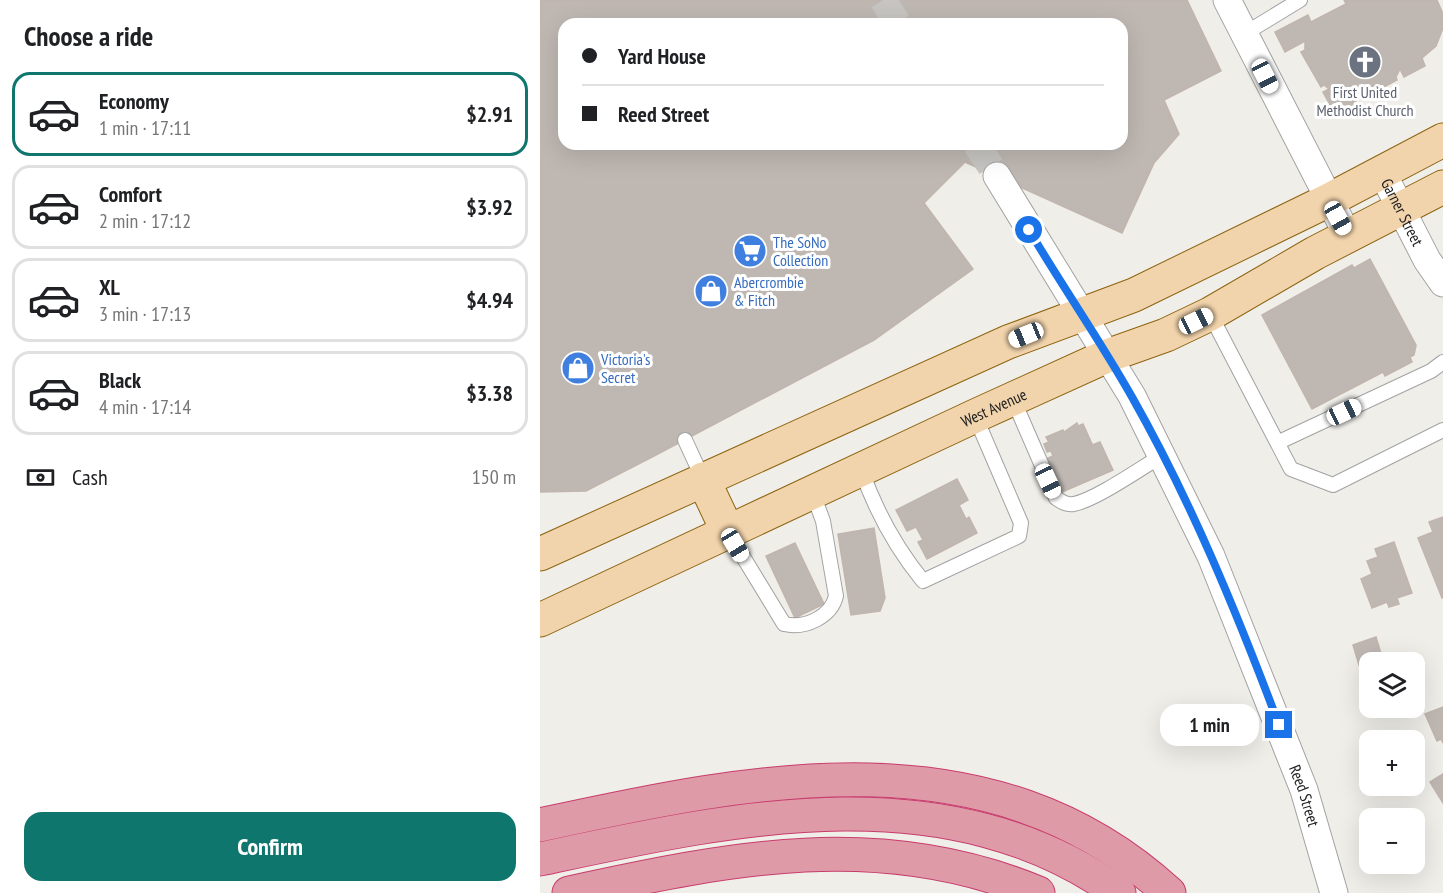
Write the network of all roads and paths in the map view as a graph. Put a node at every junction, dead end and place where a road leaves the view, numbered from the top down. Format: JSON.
{"nodes":[{"id":1,"x":1227,"y":0,"type":"edge"},
{"id":2,"x":1300,"y":0,"type":"edge"},
{"id":3,"x":1244,"y":34,"type":"junction"},
{"id":4,"x":1443,"y":140,"type":"edge"},
{"id":5,"x":1382,"y":172,"type":"junction"},
{"id":6,"x":997,"y":176,"type":"tunnel mouth"},
{"id":7,"x":1443,"y":188,"type":"edge"},
{"id":8,"x":1329,"y":200,"type":"junction"},
{"id":9,"x":1401,"y":209,"type":"junction"},
{"id":10,"x":1348,"y":236,"type":"junction"},
{"id":11,"x":1443,"y":283,"type":"edge"},
{"id":12,"x":1080,"y":313,"type":"junction"},
{"id":13,"x":1210,"y":314,"type":"junction"},
{"id":14,"x":1107,"y":356,"type":"junction"},
{"id":15,"x":1443,"y":362,"type":"edge"},
{"id":16,"x":1013,"y":399,"type":"junction"},
{"id":17,"x":975,"y":416,"type":"junction"},
{"id":18,"x":1443,"y":430,"type":"edge"},
{"id":19,"x":685,"y":440,"type":"dead end"},
{"id":20,"x":1279,"y":442,"type":"junction"},
{"id":21,"x":1163,"y":455,"type":"junction"},
{"id":22,"x":861,"y":469,"type":"junction"},
{"id":23,"x":703,"y":479,"type":"junction"},
{"id":24,"x":813,"y":494,"type":"junction"},
{"id":25,"x":728,"y":532,"type":"junction"},
{"id":26,"x":540,"y":554,"type":"edge"},
{"id":27,"x":540,"y":620,"type":"edge"},
{"id":28,"x":549,"y":823,"type":"edge"},
{"id":29,"x":540,"y":859,"type":"edge"},
{"id":30,"x":581,"y":890,"type":"edge"},
{"id":31,"x":1038,"y":893,"type":"edge"},
{"id":32,"x":1119,"y":893,"type":"edge"},
{"id":33,"x":1169,"y":893,"type":"edge"},
{"id":34,"x":1334,"y":893,"type":"edge"}],
"edges":[{"from":1,"to":3,"type":"street"},
{"from":2,"to":3,"type":"lane"},
{"from":3,"to":8,"type":"street"},
{"from":4,"to":5,"type":"main road"},
{"from":5,"to":8,"type":"main road"},
{"from":5,"to":9,"type":"street","name":"Garner Street"},
{"from":6,"to":12,"type":"street","name":"Reed Street"},
{"from":7,"to":9,"type":"main road","name":"West Avenue"},
{"from":8,"to":10,"type":"street"},
{"from":8,"to":12,"type":"main road"},
{"from":9,"to":10,"type":"main road","name":"West Avenue"},
{"from":9,"to":11,"type":"street","name":"Garner Street"},
{"from":10,"to":13,"type":"main road","name":"West Avenue"},
{"from":12,"to":14,"type":"street","name":"Reed Street"},
{"from":12,"to":23,"type":"main road"},
{"from":13,"to":14,"type":"main road","name":"West Avenue"},
{"from":13,"to":20,"type":"lane"},
{"from":14,"to":16,"type":"main road","name":"West Avenue"},
{"from":14,"to":21,"type":"street","name":"Reed Street"},
{"from":15,"to":20,"type":"lane"},
{"from":16,"to":17,"type":"main road","name":"West Avenue"},
{"from":16,"to":21,"type":"lane"},
{"from":17,"to":22,"type":"main road","name":"West Avenue"},
{"from":17,"to":22,"type":"lane"},
{"from":18,"to":20,"type":"lane"},
{"from":19,"to":23,"type":"lane"},
{"from":21,"to":34,"type":"street","name":"Reed Street"},
{"from":22,"to":24,"type":"main road","name":"West Avenue"},
{"from":23,"to":25,"type":"main road"},
{"from":23,"to":26,"type":"main road"},
{"from":24,"to":25,"type":"main road","name":"West Avenue"},
{"from":24,"to":25,"type":"lane"},
{"from":25,"to":27,"type":"main road","name":"West Avenue"},
{"from":28,"to":33,"type":"highway"},
{"from":29,"to":32,"type":"highway"},
{"from":30,"to":31,"type":"highway"}]}
